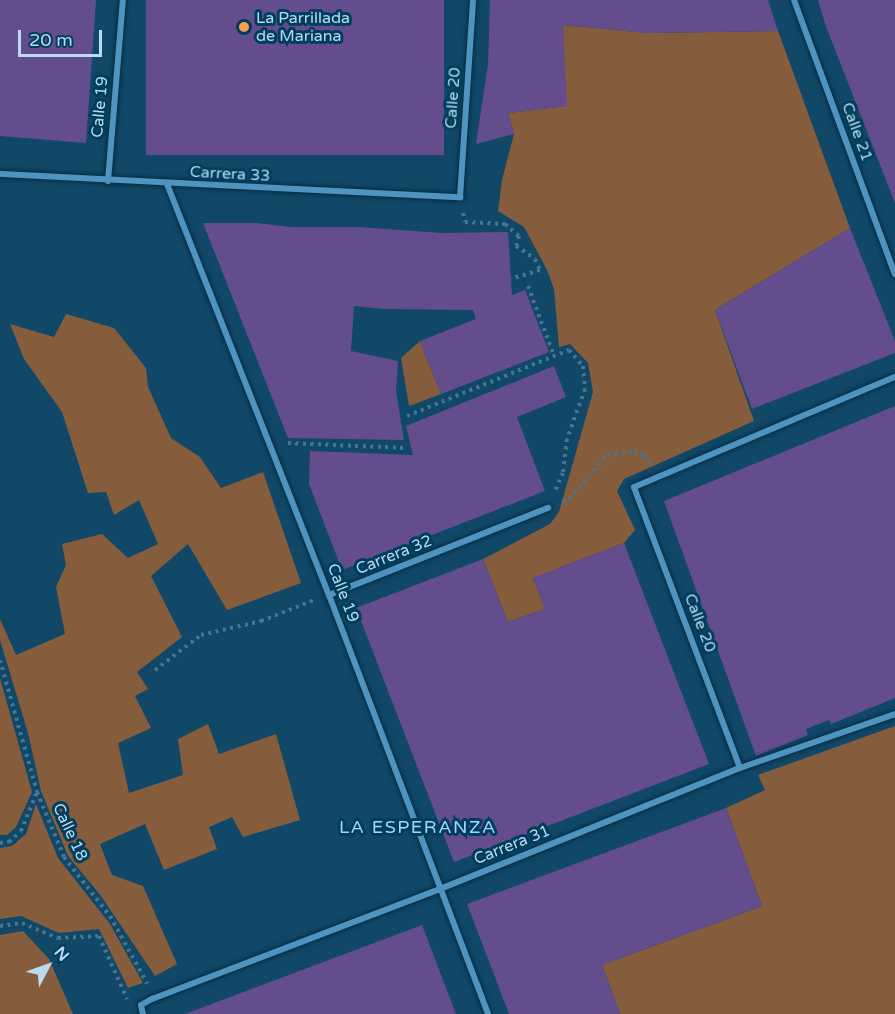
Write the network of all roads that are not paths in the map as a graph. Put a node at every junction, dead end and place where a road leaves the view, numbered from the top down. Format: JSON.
{"nodes":[{"id":1,"x":123,"y":0,"type":"edge"},
{"id":2,"x":473,"y":0,"type":"edge"},
{"id":3,"x":794,"y":0,"type":"edge"},
{"id":4,"x":0,"y":174,"type":"edge"},
{"id":5,"x":108,"y":181,"type":"junction"},
{"id":6,"x":167,"y":184,"type":"junction"},
{"id":7,"x":460,"y":198,"type":"joint"},
{"id":8,"x":895,"y":274,"type":"edge"},
{"id":9,"x":895,"y":377,"type":"edge"},
{"id":10,"x":548,"y":508,"type":"road end"},
{"id":11,"x":329,"y":595,"type":"junction"},
{"id":12,"x":895,"y":714,"type":"edge"},
{"id":13,"x":740,"y":768,"type":"junction"},
{"id":14,"x":440,"y":889,"type":"junction"},
{"id":15,"x":143,"y":1014,"type":"edge"},
{"id":16,"x":488,"y":1014,"type":"edge"}],
"edges":[{"from":1,"to":5,"type":"street","name":"Calle 19"},
{"from":2,"to":7,"type":"street","name":"Calle 20"},
{"from":3,"to":8,"type":"street","name":"Calle 21"},
{"from":4,"to":5,"type":"street","name":"Carrera 33"},
{"from":5,"to":6,"type":"street","name":"Carrera 33"},
{"from":6,"to":7,"type":"street","name":"Carrera 33"},
{"from":6,"to":11,"type":"street","name":"Calle 19"},
{"from":9,"to":13,"type":"street","name":"Calle 20"},
{"from":10,"to":11,"type":"street","name":"Carrera 32"},
{"from":11,"to":14,"type":"street","name":"Calle 19"},
{"from":12,"to":13,"type":"street","name":"Carrera 31"},
{"from":13,"to":14,"type":"street","name":"Carrera 31"},
{"from":14,"to":15,"type":"street","name":"Carrera 31"},
{"from":14,"to":16,"type":"street","name":"Calle 19"}]}
